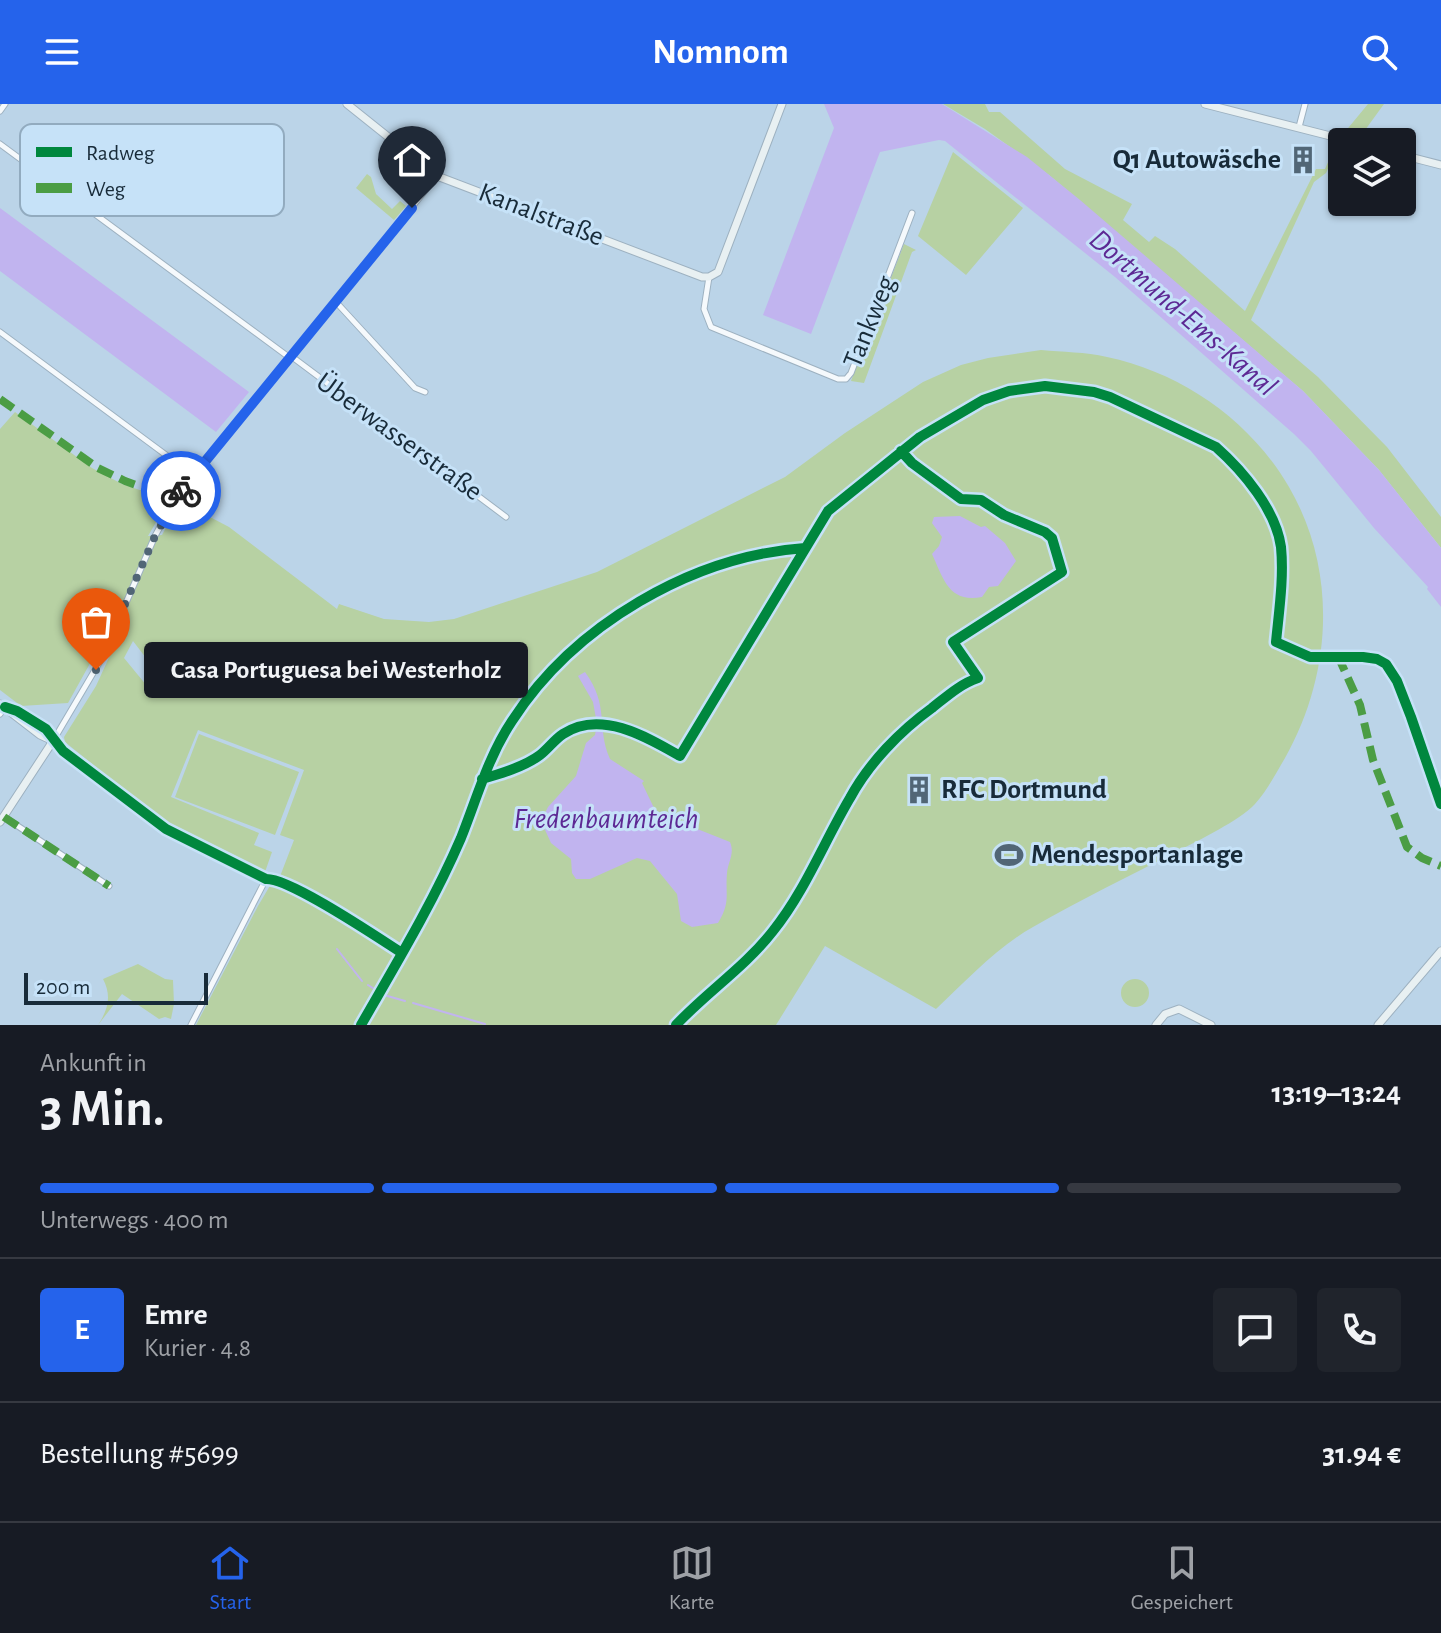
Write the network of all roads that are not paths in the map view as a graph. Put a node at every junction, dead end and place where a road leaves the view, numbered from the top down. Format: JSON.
{"nodes":[{"id":1,"x":5,"y":104,"type":"edge"},
{"id":2,"x":347,"y":104,"type":"edge"},
{"id":3,"x":782,"y":104,"type":"edge"},
{"id":4,"x":1205,"y":104,"type":"edge"},
{"id":5,"x":1305,"y":104,"type":"edge"},
{"id":6,"x":0,"y":111,"type":"edge"},
{"id":7,"x":1299,"y":127,"type":"junction"},
{"id":8,"x":1328,"y":135,"type":"edge"},
{"id":9,"x":0,"y":144,"type":"edge"},
{"id":10,"x":20,"y":159,"type":"edge"},
{"id":11,"x":1416,"y":159,"type":"edge"},
{"id":12,"x":1441,"y":165,"type":"edge"},
{"id":13,"x":437,"y":176,"type":"junction"},
{"id":14,"x":912,"y":213,"type":"dead end"},
{"id":15,"x":98,"y":216,"type":"edge"},
{"id":16,"x":709,"y":277,"type":"junction"},
{"id":17,"x":336,"y":302,"type":"junction"},
{"id":18,"x":0,"y":332,"type":"edge"},
{"id":19,"x":291,"y":357,"type":"junction"},
{"id":20,"x":425,"y":392,"type":"dead end"},
{"id":21,"x":193,"y":475,"type":"junction"},
{"id":22,"x":506,"y":517,"type":"dead end"},
{"id":23,"x":2,"y":708,"type":"edge"},
{"id":24,"x":53,"y":741,"type":"junction"},
{"id":25,"x":2,"y":820,"type":"edge"},
{"id":26,"x":109,"y":886,"type":"dead end"},
{"id":27,"x":1441,"y":951,"type":"edge"},
{"id":28,"x":191,"y":1025,"type":"edge"},
{"id":29,"x":1156,"y":1025,"type":"edge"},
{"id":30,"x":1211,"y":1025,"type":"edge"},
{"id":31,"x":1378,"y":1025,"type":"edge"}],
"edges":[{"from":1,"to":6,"type":"street"},
{"from":2,"to":13,"type":"main road","name":"Kanalstraße"},
{"from":3,"to":16,"type":"main road"},
{"from":4,"to":7,"type":"main road"},
{"from":5,"to":7,"type":"street"},
{"from":7,"to":8,"type":"main road"},
{"from":9,"to":10,"type":"street","name":"Überwasserstraße"},
{"from":11,"to":12,"type":"main road"},
{"from":13,"to":16,"type":"main road","name":"Kanalstraße"},
{"from":13,"to":17,"type":"street"},
{"from":14,"to":16,"type":"street","name":"Tankweg"},
{"from":15,"to":19,"type":"street","name":"Überwasserstraße"},
{"from":17,"to":19,"type":"street"},
{"from":17,"to":20,"type":"street"},
{"from":18,"to":21,"type":"street"},
{"from":19,"to":21,"type":"street"},
{"from":19,"to":22,"type":"street","name":"Überwasserstraße"},
{"from":21,"to":24,"type":"street"},
{"from":23,"to":24,"type":"main road"},
{"from":24,"to":25,"type":"main road"},
{"from":24,"to":28,"type":"street"},
{"from":25,"to":26,"type":"street"},
{"from":27,"to":31,"type":"main road"},
{"from":29,"to":30,"type":"main road"}]}
